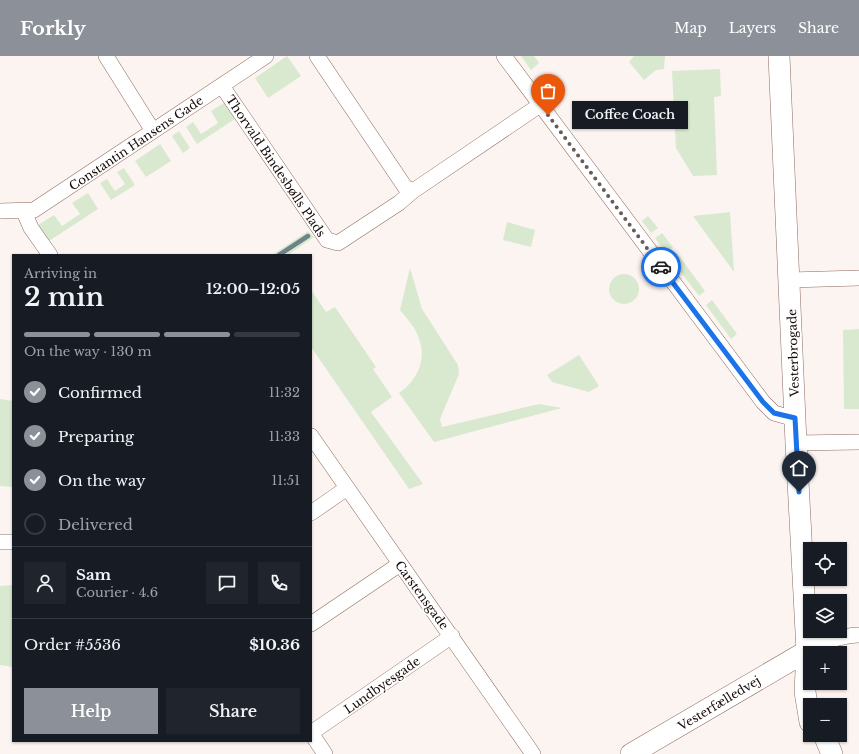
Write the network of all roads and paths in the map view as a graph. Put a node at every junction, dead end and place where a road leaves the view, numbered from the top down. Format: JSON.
{"nodes":[{"id":1,"x":106,"y":56,"type":"edge"},
{"id":2,"x":266,"y":56,"type":"edge"},
{"id":3,"x":317,"y":56,"type":"edge"},
{"id":4,"x":504,"y":56,"type":"edge"},
{"id":5,"x":779,"y":56,"type":"edge"},
{"id":6,"x":222,"y":86,"type":"junction"},
{"id":7,"x":540,"y":105,"type":"junction"},
{"id":8,"x":153,"y":131,"type":"junction"},
{"id":9,"x":413,"y":191,"type":"junction"},
{"id":10,"x":0,"y":211,"type":"edge"},
{"id":11,"x":24,"y":212,"type":"junction"},
{"id":12,"x":49,"y":254,"type":"edge"},
{"id":13,"x":859,"y":278,"type":"edge"},
{"id":14,"x":790,"y":280,"type":"junction"},
{"id":15,"x":795,"y":418,"type":"junction"},
{"id":16,"x":312,"y":437,"type":"edge"},
{"id":17,"x":859,"y":442,"type":"edge"},
{"id":18,"x":796,"y":443,"type":"junction"},
{"id":19,"x":347,"y":488,"type":"junction"},
{"id":20,"x":312,"y":512,"type":"edge"},
{"id":21,"x":0,"y":542,"type":"edge"},
{"id":22,"x":12,"y":542,"type":"edge"},
{"id":23,"x":400,"y":564,"type":"junction"},
{"id":24,"x":312,"y":623,"type":"edge"},
{"id":25,"x":859,"y":635,"type":"edge"},
{"id":26,"x":452,"y":636,"type":"junction"},
{"id":27,"x":808,"y":646,"type":"edge"},
{"id":28,"x":821,"y":646,"type":"edge"},
{"id":29,"x":803,"y":658,"type":"edge"},
{"id":30,"x":312,"y":732,"type":"edge"},
{"id":31,"x":312,"y":734,"type":"edge"},
{"id":32,"x":816,"y":742,"type":"edge"},
{"id":33,"x":827,"y":742,"type":"edge"},
{"id":34,"x":326,"y":754,"type":"edge"},
{"id":35,"x":533,"y":754,"type":"edge"},
{"id":36,"x":631,"y":754,"type":"edge"},
{"id":37,"x":820,"y":754,"type":"edge"},
{"id":38,"x":832,"y":754,"type":"edge"}],
"edges":[{"from":1,"to":8,"type":"street"},
{"from":2,"to":6,"type":"street","name":"Constantin Hansens Gade"},
{"from":3,"to":9,"type":"street"},
{"from":4,"to":7,"type":"street"},
{"from":5,"to":14,"type":"street","name":"Vesterbrogade"},
{"from":6,"to":8,"type":"street","name":"Constantin Hansens Gade"},
{"from":6,"to":9,"type":"street","name":"Thorvald Bindesbølls Plads"},
{"from":7,"to":9,"type":"street"},
{"from":7,"to":15,"type":"street"},
{"from":8,"to":11,"type":"street","name":"Constantin Hansens Gade"},
{"from":10,"to":11,"type":"street","name":"Constantin Hansens Gade"},
{"from":11,"to":12,"type":"street"},
{"from":13,"to":14,"type":"street"},
{"from":14,"to":15,"type":"street","name":"Vesterbrogade"},
{"from":15,"to":18,"type":"street","name":"Vesterbrogade"},
{"from":16,"to":19,"type":"street","name":"Carstensgade"},
{"from":17,"to":18,"type":"street"},
{"from":18,"to":27,"type":"street","name":"Vesterbrogade"},
{"from":19,"to":20,"type":"street"},
{"from":19,"to":23,"type":"street","name":"Carstensgade"},
{"from":21,"to":22,"type":"street"},
{"from":23,"to":24,"type":"street"},
{"from":23,"to":26,"type":"street","name":"Carstensgade"},
{"from":25,"to":28,"type":"street"},
{"from":26,"to":30,"type":"street","name":"Lundbyesgade"},
{"from":26,"to":35,"type":"street","name":"Carstensgade"},
{"from":29,"to":36,"type":"street","name":"Vesterfælledvej"},
{"from":31,"to":34,"type":"street"},
{"from":32,"to":37,"type":"street"},
{"from":33,"to":38,"type":"street"}]}
